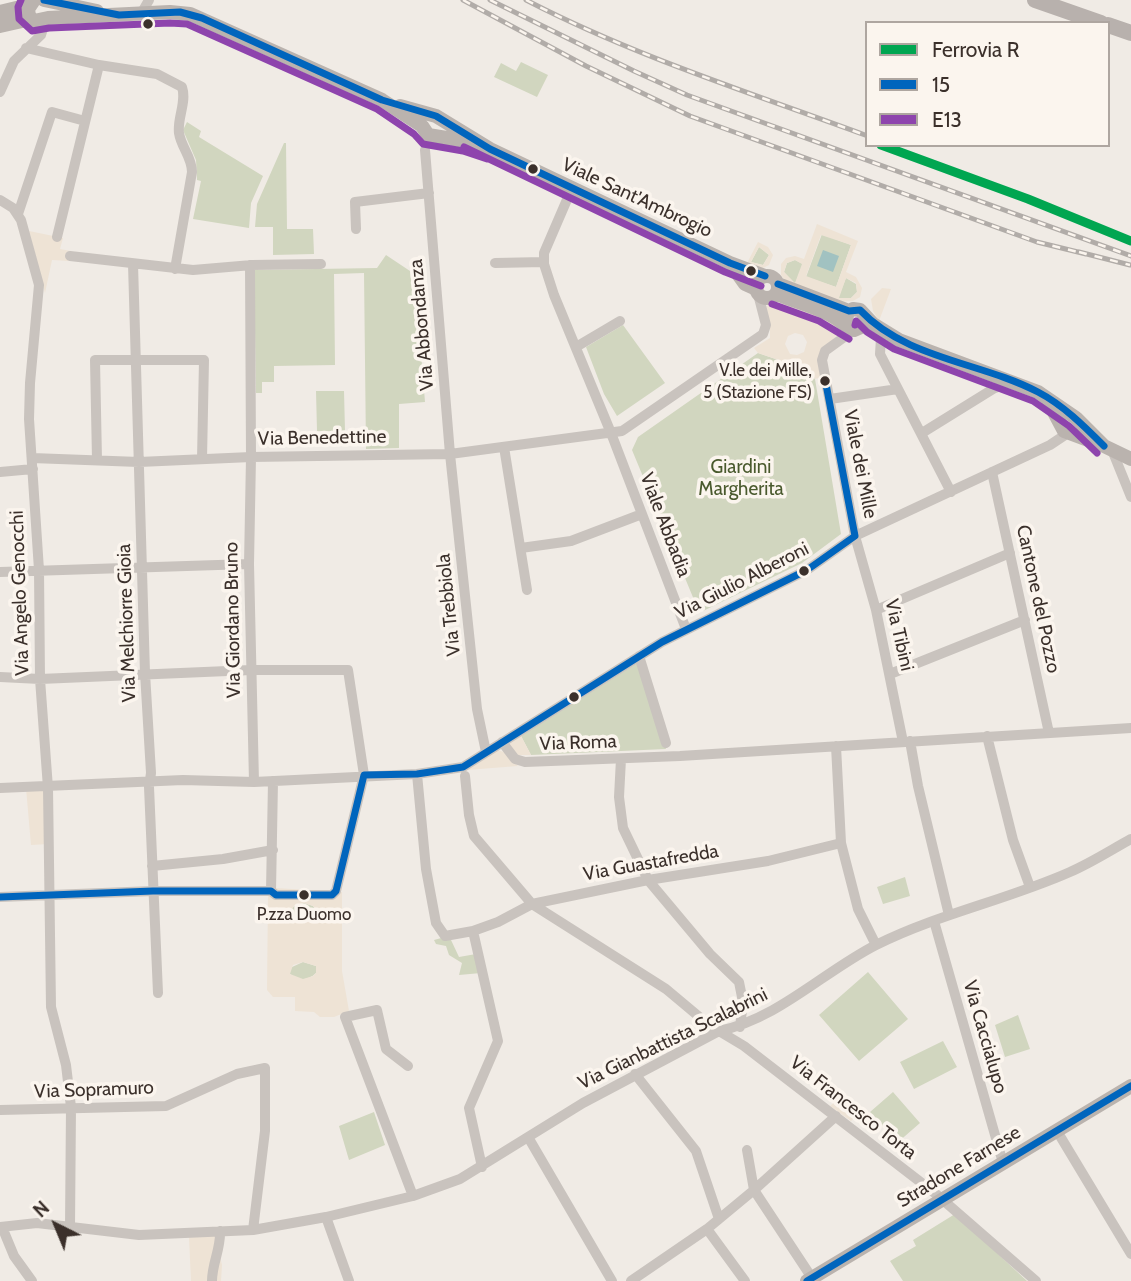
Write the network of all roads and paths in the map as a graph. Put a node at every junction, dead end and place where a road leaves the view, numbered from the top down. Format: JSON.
{"nodes":[{"id":1,"x":149,"y":0,"type":"edge"},
{"id":2,"x":1035,"y":0,"type":"edge"},
{"id":3,"x":36,"y":10,"type":"edge"},
{"id":4,"x":0,"y":11,"type":"edge"},
{"id":5,"x":141,"y":14,"type":"junction"},
{"id":6,"x":1095,"y":21,"type":"edge"},
{"id":7,"x":0,"y":26,"type":"edge"},
{"id":8,"x":1110,"y":26,"type":"edge"},
{"id":9,"x":1131,"y":33,"type":"edge"},
{"id":10,"x":26,"y":48,"type":"junction"},
{"id":11,"x":99,"y":65,"type":"junction"},
{"id":12,"x":0,"y":92,"type":"edge"},
{"id":13,"x":85,"y":121,"type":"junction"},
{"id":14,"x":431,"y":127,"type":"junction"},
{"id":15,"x":572,"y":188,"type":"junction"},
{"id":16,"x":429,"y":193,"type":"junction"},
{"id":17,"x":0,"y":200,"type":"edge"},
{"id":18,"x":18,"y":214,"type":"junction"},
{"id":19,"x":356,"y":229,"type":"dead end"},
{"id":20,"x":57,"y":237,"type":"dead end"},
{"id":21,"x":70,"y":256,"type":"dead end"},
{"id":22,"x":544,"y":262,"type":"junction"},
{"id":23,"x":495,"y":263,"type":"dead end"},
{"id":24,"x":730,"y":263,"type":"junction"},
{"id":25,"x":133,"y":264,"type":"junction"},
{"id":26,"x":321,"y":264,"type":"dead end"},
{"id":27,"x":250,"y":265,"type":"junction"},
{"id":28,"x":175,"y":269,"type":"junction"},
{"id":29,"x":772,"y":280,"type":"junction"},
{"id":30,"x":757,"y":292,"type":"junction"},
{"id":31,"x":620,"y":321,"type":"dead end"},
{"id":32,"x":851,"y":323,"type":"junction"},
{"id":33,"x":881,"y":338,"type":"junction"},
{"id":34,"x":899,"y":340,"type":"junction"},
{"id":35,"x":576,"y":347,"type":"junction"},
{"id":36,"x":135,"y":360,"type":"junction"},
{"id":37,"x":1012,"y":382,"type":"junction"},
{"id":38,"x":898,"y":389,"type":"junction"},
{"id":39,"x":830,"y":399,"type":"junction"},
{"id":40,"x":1069,"y":425,"type":"junction"},
{"id":41,"x":611,"y":433,"type":"junction"},
{"id":42,"x":922,"y":433,"type":"junction"},
{"id":43,"x":504,"y":447,"type":"junction"},
{"id":44,"x":1108,"y":448,"type":"junction"},
{"id":45,"x":450,"y":454,"type":"junction"},
{"id":46,"x":251,"y":457,"type":"junction"},
{"id":47,"x":202,"y":459,"type":"junction"},
{"id":48,"x":1131,"y":459,"type":"edge"},
{"id":49,"x":97,"y":460,"type":"junction"},
{"id":50,"x":33,"y":463,"type":"junction"},
{"id":51,"x":139,"y":463,"type":"junction"},
{"id":52,"x":0,"y":472,"type":"edge"},
{"id":53,"x":992,"y":472,"type":"junction"},
{"id":54,"x":951,"y":492,"type":"junction"},
{"id":55,"x":1131,"y":497,"type":"edge"},
{"id":56,"x":642,"y":514,"type":"junction"},
{"id":57,"x":855,"y":536,"type":"junction"},
{"id":58,"x":521,"y":548,"type":"junction"},
{"id":59,"x":1010,"y":552,"type":"junction"},
{"id":60,"x":249,"y":564,"type":"junction"},
{"id":61,"x":142,"y":568,"type":"junction"},
{"id":62,"x":39,"y":570,"type":"junction"},
{"id":63,"x":0,"y":572,"type":"edge"},
{"id":64,"x":527,"y":590,"type":"dead end"},
{"id":65,"x":876,"y":610,"type":"junction"},
{"id":66,"x":1025,"y":620,"type":"junction"},
{"id":67,"x":686,"y":629,"type":"junction"},
{"id":68,"x":639,"y":656,"type":"junction"},
{"id":69,"x":251,"y":670,"type":"junction"},
{"id":70,"x":145,"y":673,"type":"junction"},
{"id":71,"x":890,"y":674,"type":"junction"},
{"id":72,"x":0,"y":677,"type":"edge"},
{"id":73,"x":40,"y":679,"type":"junction"},
{"id":74,"x":1131,"y":728,"type":"edge"},
{"id":75,"x":1049,"y":733,"type":"junction"},
{"id":76,"x":987,"y":736,"type":"junction"},
{"id":77,"x":907,"y":741,"type":"junction"},
{"id":78,"x":502,"y":742,"type":"junction"},
{"id":79,"x":666,"y":743,"type":"dead end"},
{"id":80,"x":836,"y":746,"type":"junction"},
{"id":81,"x":486,"y":752,"type":"junction"},
{"id":82,"x":621,"y":759,"type":"junction"},
{"id":83,"x":417,"y":774,"type":"junction"},
{"id":84,"x":364,"y":775,"type":"junction"},
{"id":85,"x":465,"y":776,"type":"dead end"},
{"id":86,"x":273,"y":781,"type":"junction"},
{"id":87,"x":150,"y":782,"type":"junction"},
{"id":88,"x":254,"y":782,"type":"junction"},
{"id":89,"x":48,"y":788,"type":"junction"},
{"id":90,"x":0,"y":789,"type":"edge"},
{"id":91,"x":1131,"y":839,"type":"edge"},
{"id":92,"x":841,"y":843,"type":"junction"},
{"id":93,"x":273,"y":850,"type":"junction"},
{"id":94,"x":152,"y":866,"type":"junction"},
{"id":95,"x":648,"y":880,"type":"junction"},
{"id":96,"x":1030,"y":887,"type":"junction"},
{"id":97,"x":153,"y":891,"type":"junction"},
{"id":98,"x":271,"y":891,"type":"junction"},
{"id":99,"x":50,"y":895,"type":"junction"},
{"id":100,"x":0,"y":897,"type":"edge"},
{"id":101,"x":532,"y":904,"type":"junction"},
{"id":102,"x":949,"y":915,"type":"junction"},
{"id":103,"x":934,"y":921,"type":"junction"},
{"id":104,"x":473,"y":931,"type":"junction"},
{"id":105,"x":876,"y":945,"type":"junction"},
{"id":106,"x":158,"y":993,"type":"dead end"},
{"id":107,"x":740,"y":1027,"type":"junction"},
{"id":108,"x":719,"y":1031,"type":"junction"},
{"id":109,"x":408,"y":1066,"type":"dead end"},
{"id":110,"x":635,"y":1074,"type":"junction"},
{"id":111,"x":1131,"y":1086,"type":"edge"},
{"id":112,"x":71,"y":1107,"type":"junction"},
{"id":113,"x":0,"y":1110,"type":"edge"},
{"id":114,"x":836,"y":1116,"type":"junction"},
{"id":115,"x":1057,"y":1131,"type":"junction"},
{"id":116,"x":527,"y":1137,"type":"junction"},
{"id":117,"x":747,"y":1150,"type":"dead end"},
{"id":118,"x":1003,"y":1163,"type":"junction"},
{"id":119,"x":482,"y":1167,"type":"junction"},
{"id":120,"x":754,"y":1190,"type":"junction"},
{"id":121,"x":413,"y":1196,"type":"junction"},
{"id":122,"x":943,"y":1200,"type":"junction"},
{"id":123,"x":326,"y":1217,"type":"junction"},
{"id":124,"x":719,"y":1219,"type":"junction"},
{"id":125,"x":1,"y":1227,"type":"edge"},
{"id":126,"x":69,"y":1227,"type":"junction"},
{"id":127,"x":707,"y":1229,"type":"junction"},
{"id":128,"x":253,"y":1230,"type":"junction"},
{"id":129,"x":220,"y":1231,"type":"junction"},
{"id":130,"x":1131,"y":1254,"type":"edge"},
{"id":131,"x":810,"y":1280,"type":"edge"},
{"id":132,"x":32,"y":1281,"type":"edge"},
{"id":133,"x":212,"y":1281,"type":"edge"},
{"id":134,"x":349,"y":1281,"type":"edge"},
{"id":135,"x":612,"y":1281,"type":"edge"},
{"id":136,"x":631,"y":1281,"type":"edge"},
{"id":137,"x":746,"y":1281,"type":"edge"},
{"id":138,"x":1036,"y":1281,"type":"edge"}],
"edges":[{"from":1,"to":5,"type":"street"},
{"from":2,"to":6,"type":"main road"},
{"from":3,"to":4,"type":"main road","name":"Viale Sant'Ambrogio"},
{"from":3,"to":5,"type":"main road","name":"Viale Sant'Ambrogio"},
{"from":3,"to":7,"type":"main road","name":"Viale Sant'Ambrogio"},
{"from":3,"to":10,"type":"street"},
{"from":5,"to":14,"type":"main road","name":"Viale Sant'Ambrogio"},
{"from":8,"to":9,"type":"main road"},
{"from":10,"to":11,"type":"street"},
{"from":10,"to":12,"type":"street"},
{"from":11,"to":13,"type":"street"},
{"from":11,"to":28,"type":"street"},
{"from":13,"to":18,"type":"street"},
{"from":13,"to":20,"type":"street"},
{"from":14,"to":15,"type":"main road","name":"Viale Sant'Ambrogio"},
{"from":14,"to":16,"type":"street","name":"Via Abbondanza"},
{"from":15,"to":22,"type":"street"},
{"from":15,"to":24,"type":"main road","name":"Viale Sant'Ambrogio"},
{"from":16,"to":19,"type":"street"},
{"from":16,"to":45,"type":"street","name":"Via Abbondanza"},
{"from":17,"to":18,"type":"street"},
{"from":18,"to":50,"type":"street","name":"Via Angelo Genocchi"},
{"from":21,"to":25,"type":"street"},
{"from":22,"to":23,"type":"street"},
{"from":22,"to":35,"type":"street","name":"Viale Abbadia"},
{"from":24,"to":29,"type":"main road","name":"Viale Sant'Ambrogio"},
{"from":24,"to":30,"type":"main road","name":"Viale Sant'Ambrogio"},
{"from":25,"to":28,"type":"street"},
{"from":25,"to":36,"type":"street","name":"Via Melchiorre Gioia"},
{"from":26,"to":27,"type":"street"},
{"from":27,"to":28,"type":"street"},
{"from":27,"to":46,"type":"street","name":"Via Giordano Bruno"},
{"from":29,"to":30,"type":"main road"},
{"from":29,"to":30,"type":"main road"},
{"from":29,"to":32,"type":"main road","name":"Viale Sant'Ambrogio"},
{"from":30,"to":41,"type":"street","name":"Via Benedettine"},
{"from":31,"to":35,"type":"street"},
{"from":32,"to":33,"type":"main road","name":"Viale Sant'Ambrogio"},
{"from":32,"to":34,"type":"main road"},
{"from":32,"to":39,"type":"street","name":"Viale dei Mille"},
{"from":33,"to":34,"type":"main road","name":"Viale Sant'Ambrogio"},
{"from":33,"to":38,"type":"street"},
{"from":34,"to":37,"type":"main road"},
{"from":35,"to":41,"type":"street","name":"Viale Abbadia"},
{"from":36,"to":47,"type":"street"},
{"from":36,"to":49,"type":"street"},
{"from":36,"to":51,"type":"street","name":"Via Melchiorre Gioia"},
{"from":37,"to":40,"type":"main road"},
{"from":37,"to":42,"type":"street"},
{"from":38,"to":39,"type":"street"},
{"from":38,"to":42,"type":"street"},
{"from":39,"to":57,"type":"street","name":"Viale dei Mille"},
{"from":40,"to":44,"type":"main road"},
{"from":40,"to":53,"type":"street","name":"Via Giulio Alberoni"},
{"from":41,"to":43,"type":"street","name":"Via Benedettine"},
{"from":41,"to":56,"type":"street","name":"Viale Abbadia"},
{"from":42,"to":54,"type":"street"},
{"from":43,"to":45,"type":"street","name":"Via Benedettine"},
{"from":43,"to":58,"type":"street"},
{"from":44,"to":48,"type":"main road"},
{"from":44,"to":55,"type":"street"},
{"from":45,"to":46,"type":"street","name":"Via Benedettine"},
{"from":45,"to":81,"type":"street","name":"Via Trebbiola"},
{"from":46,"to":47,"type":"street","name":"Via Benedettine"},
{"from":46,"to":60,"type":"street","name":"Via Giordano Bruno"},
{"from":47,"to":51,"type":"street","name":"Via Benedettine"},
{"from":49,"to":50,"type":"street","name":"Via Benedettine"},
{"from":49,"to":51,"type":"street","name":"Via Benedettine"},
{"from":50,"to":52,"type":"street","name":"Via Benedettine"},
{"from":50,"to":62,"type":"street","name":"Via Angelo Genocchi"},
{"from":51,"to":61,"type":"street","name":"Via Melchiorre Gioia"},
{"from":53,"to":54,"type":"street","name":"Via Giulio Alberoni"},
{"from":53,"to":59,"type":"street","name":"Cantone del Pozzo"},
{"from":54,"to":57,"type":"street","name":"Via Giulio Alberoni"},
{"from":56,"to":58,"type":"street"},
{"from":56,"to":67,"type":"street","name":"Viale Abbadia"},
{"from":57,"to":65,"type":"street","name":"Via Tibini"},
{"from":57,"to":67,"type":"street","name":"Via Giulio Alberoni"},
{"from":58,"to":64,"type":"street"},
{"from":59,"to":65,"type":"street"},
{"from":59,"to":66,"type":"street","name":"Cantone del Pozzo"},
{"from":60,"to":61,"type":"street"},
{"from":60,"to":69,"type":"street","name":"Via Giordano Bruno"},
{"from":61,"to":62,"type":"street"},
{"from":61,"to":70,"type":"street","name":"Via Melchiorre Gioia"},
{"from":62,"to":63,"type":"street"},
{"from":62,"to":73,"type":"street","name":"Via Angelo Genocchi"},
{"from":65,"to":71,"type":"street","name":"Via Tibini"},
{"from":66,"to":71,"type":"street"},
{"from":66,"to":75,"type":"street","name":"Cantone del Pozzo"},
{"from":67,"to":68,"type":"street","name":"Via Giulio Alberoni"},
{"from":68,"to":78,"type":"street","name":"Via Giulio Alberoni"},
{"from":68,"to":79,"type":"street"},
{"from":69,"to":70,"type":"street"},
{"from":69,"to":84,"type":"street"},
{"from":69,"to":88,"type":"street","name":"Via Giordano Bruno"},
{"from":70,"to":73,"type":"street"},
{"from":70,"to":87,"type":"street","name":"Via Melchiorre Gioia"},
{"from":71,"to":77,"type":"street","name":"Via Tibini"},
{"from":72,"to":73,"type":"street"},
{"from":73,"to":89,"type":"street","name":"Via Angelo Genocchi"},
{"from":74,"to":75,"type":"street","name":"Via Roma"},
{"from":75,"to":76,"type":"street","name":"Via Roma"},
{"from":76,"to":77,"type":"street","name":"Via Roma"},
{"from":76,"to":96,"type":"street"},
{"from":77,"to":80,"type":"street","name":"Via Roma"},
{"from":77,"to":102,"type":"street","name":"Via Tibini"},
{"from":78,"to":81,"type":"street"},
{"from":78,"to":82,"type":"street","name":"Via Roma"},
{"from":80,"to":82,"type":"street","name":"Via Roma"},
{"from":80,"to":92,"type":"street"},
{"from":81,"to":83,"type":"street"},
{"from":82,"to":95,"type":"street"},
{"from":83,"to":84,"type":"street"},
{"from":83,"to":104,"type":"street"},
{"from":84,"to":86,"type":"street"},
{"from":84,"to":98,"type":"street"},
{"from":85,"to":101,"type":"street","name":"Via Francesco Torta"},
{"from":86,"to":88,"type":"street"},
{"from":86,"to":93,"type":"street"},
{"from":87,"to":88,"type":"street"},
{"from":87,"to":89,"type":"street"},
{"from":87,"to":94,"type":"street","name":"Via Melchiorre Gioia"},
{"from":89,"to":90,"type":"street"},
{"from":89,"to":99,"type":"street","name":"Via Angelo Genocchi"},
{"from":91,"to":96,"type":"street","name":"Via Gianbattista Scalabrini"},
{"from":92,"to":95,"type":"street","name":"Via Guastafredda"},
{"from":92,"to":105,"type":"street"},
{"from":93,"to":94,"type":"street"},
{"from":93,"to":98,"type":"street"},
{"from":94,"to":97,"type":"street","name":"Via Melchiorre Gioia"},
{"from":95,"to":101,"type":"street","name":"Via Guastafredda"},
{"from":95,"to":107,"type":"street"},
{"from":96,"to":102,"type":"street","name":"Via Gianbattista Scalabrini"},
{"from":97,"to":98,"type":"street"},
{"from":97,"to":99,"type":"street"},
{"from":97,"to":106,"type":"street","name":"Via Melchiorre Gioia"},
{"from":99,"to":100,"type":"street"},
{"from":99,"to":112,"type":"street","name":"Via Angelo Genocchi"},
{"from":101,"to":104,"type":"street","name":"Via Guastafredda"},
{"from":101,"to":108,"type":"street","name":"Via Francesco Torta"},
{"from":102,"to":103,"type":"street","name":"Via Gianbattista Scalabrini"},
{"from":103,"to":105,"type":"street","name":"Via Gianbattista Scalabrini"},
{"from":103,"to":118,"type":"street","name":"Via Caccialupo"},
{"from":104,"to":119,"type":"street"},
{"from":105,"to":107,"type":"street","name":"Via Gianbattista Scalabrini"},
{"from":107,"to":108,"type":"street","name":"Via Gianbattista Scalabrini"},
{"from":108,"to":110,"type":"street","name":"Via Gianbattista Scalabrini"},
{"from":108,"to":114,"type":"street","name":"Via Francesco Torta"},
{"from":109,"to":121,"type":"street"},
{"from":110,"to":116,"type":"street","name":"Via Gianbattista Scalabrini"},
{"from":110,"to":124,"type":"street"},
{"from":111,"to":115,"type":"main road","name":"Stradone Farnese"},
{"from":112,"to":113,"type":"street","name":"Via Sopramuro"},
{"from":112,"to":126,"type":"street","name":"Via Angelo Genocchi"},
{"from":112,"to":128,"type":"street","name":"Via Sopramuro"},
{"from":114,"to":120,"type":"street"},
{"from":114,"to":122,"type":"street","name":"Via Francesco Torta"},
{"from":115,"to":118,"type":"main road","name":"Stradone Farnese"},
{"from":115,"to":130,"type":"street"},
{"from":116,"to":119,"type":"street","name":"Via Gianbattista Scalabrini"},
{"from":116,"to":135,"type":"street"},
{"from":117,"to":120,"type":"street"},
{"from":118,"to":122,"type":"main road","name":"Stradone Farnese"},
{"from":119,"to":121,"type":"street","name":"Via Gianbattista Scalabrini"},
{"from":120,"to":124,"type":"street"},
{"from":120,"to":131,"type":"street"},
{"from":121,"to":123,"type":"street","name":"Via Gianbattista Scalabrini"},
{"from":122,"to":131,"type":"main road","name":"Stradone Farnese"},
{"from":122,"to":138,"type":"street","name":"Via Francesco Torta"},
{"from":123,"to":128,"type":"street","name":"Via Gianbattista Scalabrini"},
{"from":123,"to":134,"type":"street"},
{"from":124,"to":127,"type":"street"},
{"from":125,"to":126,"type":"street","name":"Via Gianbattista Scalabrini"},
{"from":125,"to":132,"type":"street"},
{"from":126,"to":129,"type":"street","name":"Via Gianbattista Scalabrini"},
{"from":127,"to":136,"type":"street"},
{"from":127,"to":137,"type":"street"},
{"from":128,"to":129,"type":"street","name":"Via Gianbattista Scalabrini"},
{"from":129,"to":133,"type":"street"}]}
